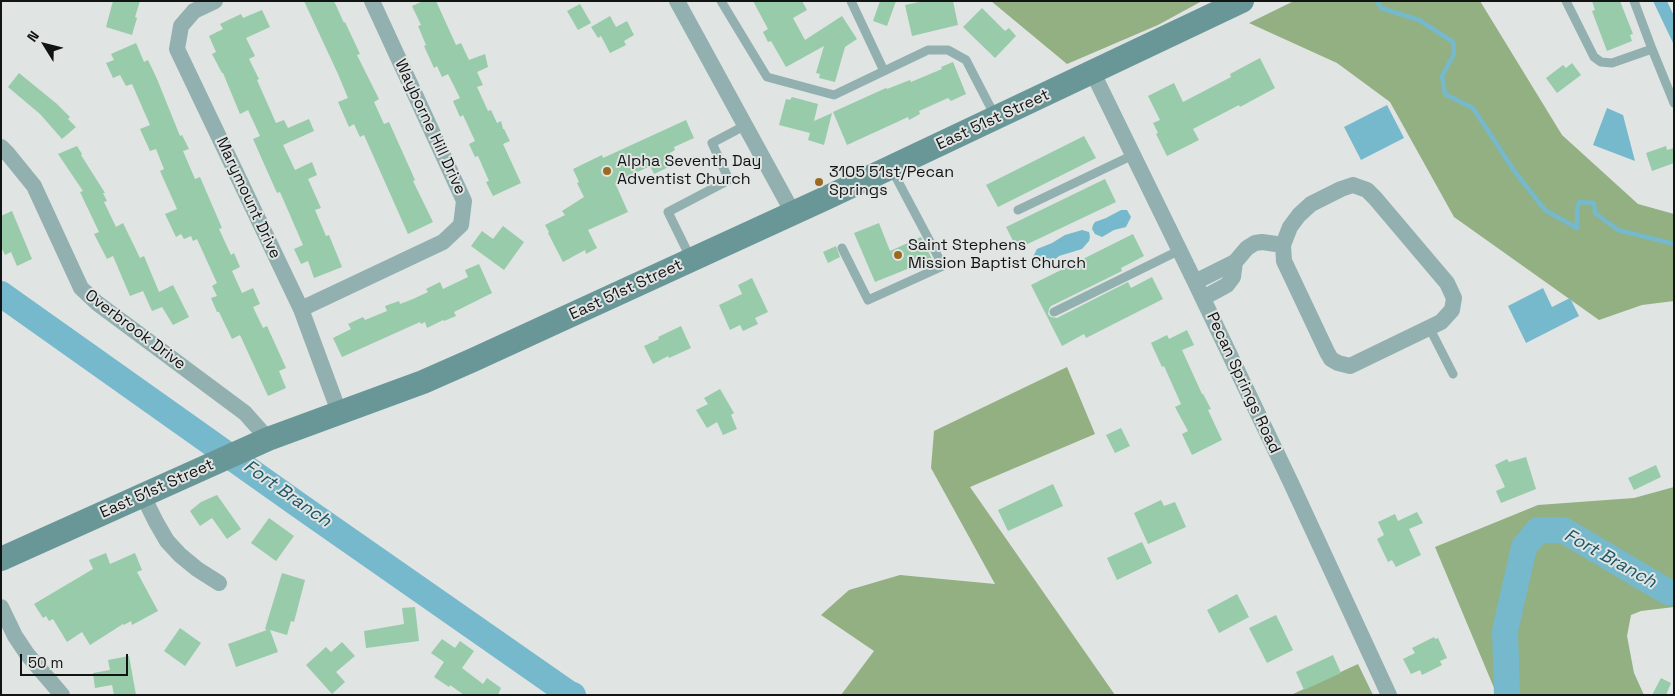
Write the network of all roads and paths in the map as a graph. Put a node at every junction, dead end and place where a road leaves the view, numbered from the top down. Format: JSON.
{"nodes":[{"id":1,"x":215,"y":1,"type":"edge"},
{"id":2,"x":372,"y":1,"type":"edge"},
{"id":3,"x":677,"y":1,"type":"edge"},
{"id":4,"x":720,"y":1,"type":"edge"},
{"id":5,"x":851,"y":1,"type":"edge"},
{"id":6,"x":1242,"y":1,"type":"edge"},
{"id":7,"x":1566,"y":1,"type":"edge"},
{"id":8,"x":1634,"y":1,"type":"edge"},
{"id":9,"x":1652,"y":49,"type":"junction"},
{"id":10,"x":884,"y":71,"type":"junction"},
{"id":11,"x":1093,"y":73,"type":"junction"},
{"id":12,"x":1674,"y":103,"type":"edge"},
{"id":13,"x":997,"y":118,"type":"junction"},
{"id":14,"x":746,"y":125,"type":"junction"},
{"id":15,"x":1,"y":147,"type":"edge"},
{"id":16,"x":1133,"y":155,"type":"junction"},
{"id":17,"x":891,"y":168,"type":"junction"},
{"id":18,"x":1018,"y":210,"type":"dead end"},
{"id":19,"x":794,"y":214,"type":"junction"},
{"id":20,"x":1283,"y":245,"type":"junction"},
{"id":21,"x":842,"y":248,"type":"dead end"},
{"id":22,"x":1180,"y":250,"type":"junction"},
{"id":23,"x":691,"y":260,"type":"junction"},
{"id":24,"x":1235,"y":262,"type":"junction"},
{"id":25,"x":1195,"y":282,"type":"junction"},
{"id":26,"x":1203,"y":298,"type":"junction"},
{"id":27,"x":300,"y":309,"type":"junction"},
{"id":28,"x":1054,"y":312,"type":"dead end"},
{"id":29,"x":1429,"y":328,"type":"junction"},
{"id":30,"x":1453,"y":374,"type":"dead end"},
{"id":31,"x":339,"y":412,"type":"junction"},
{"id":32,"x":268,"y":439,"type":"junction"},
{"id":33,"x":143,"y":496,"type":"junction"},
{"id":34,"x":1,"y":559,"type":"edge"},
{"id":35,"x":220,"y":583,"type":"dead end"},
{"id":36,"x":1,"y":607,"type":"edge"},
{"id":37,"x":62,"y":695,"type":"edge"},
{"id":38,"x":1388,"y":695,"type":"edge"}],
"edges":[{"from":1,"to":27,"type":"street","name":"Marymount Drive"},
{"from":2,"to":27,"type":"street","name":"Wayborne Hill Drive"},
{"from":3,"to":14,"type":"street"},
{"from":4,"to":10,"type":"lane"},
{"from":5,"to":10,"type":"lane"},
{"from":6,"to":11,"type":"main road","name":"East 51st Street"},
{"from":7,"to":9,"type":"lane"},
{"from":8,"to":9,"type":"lane"},
{"from":9,"to":12,"type":"lane"},
{"from":10,"to":13,"type":"lane"},
{"from":11,"to":13,"type":"main road","name":"East 51st Street"},
{"from":11,"to":16,"type":"street","name":"Pecan Springs Road"},
{"from":13,"to":17,"type":"main road","name":"East 51st Street"},
{"from":14,"to":19,"type":"street"},
{"from":14,"to":23,"type":"lane"},
{"from":15,"to":32,"type":"street","name":"Overbrook Drive"},
{"from":16,"to":18,"type":"lane"},
{"from":16,"to":22,"type":"street","name":"Pecan Springs Road"},
{"from":17,"to":19,"type":"main road","name":"East 51st Street"},
{"from":17,"to":21,"type":"lane"},
{"from":19,"to":23,"type":"main road","name":"East 51st Street"},
{"from":20,"to":24,"type":"street"},
{"from":20,"to":29,"type":"street"},
{"from":20,"to":29,"type":"street"},
{"from":22,"to":25,"type":"street","name":"Pecan Springs Road"},
{"from":22,"to":28,"type":"lane"},
{"from":23,"to":31,"type":"main road","name":"East 51st Street"},
{"from":24,"to":25,"type":"street"},
{"from":24,"to":26,"type":"street"},
{"from":25,"to":26,"type":"street","name":"Pecan Springs Road"},
{"from":26,"to":38,"type":"street","name":"Pecan Springs Road"},
{"from":27,"to":31,"type":"street","name":"Marymount Drive"},
{"from":29,"to":30,"type":"lane"},
{"from":31,"to":32,"type":"main road","name":"East 51st Street"},
{"from":32,"to":33,"type":"main road","name":"East 51st Street"},
{"from":33,"to":34,"type":"main road","name":"East 51st Street"},
{"from":33,"to":35,"type":"street"},
{"from":36,"to":37,"type":"street"}]}
